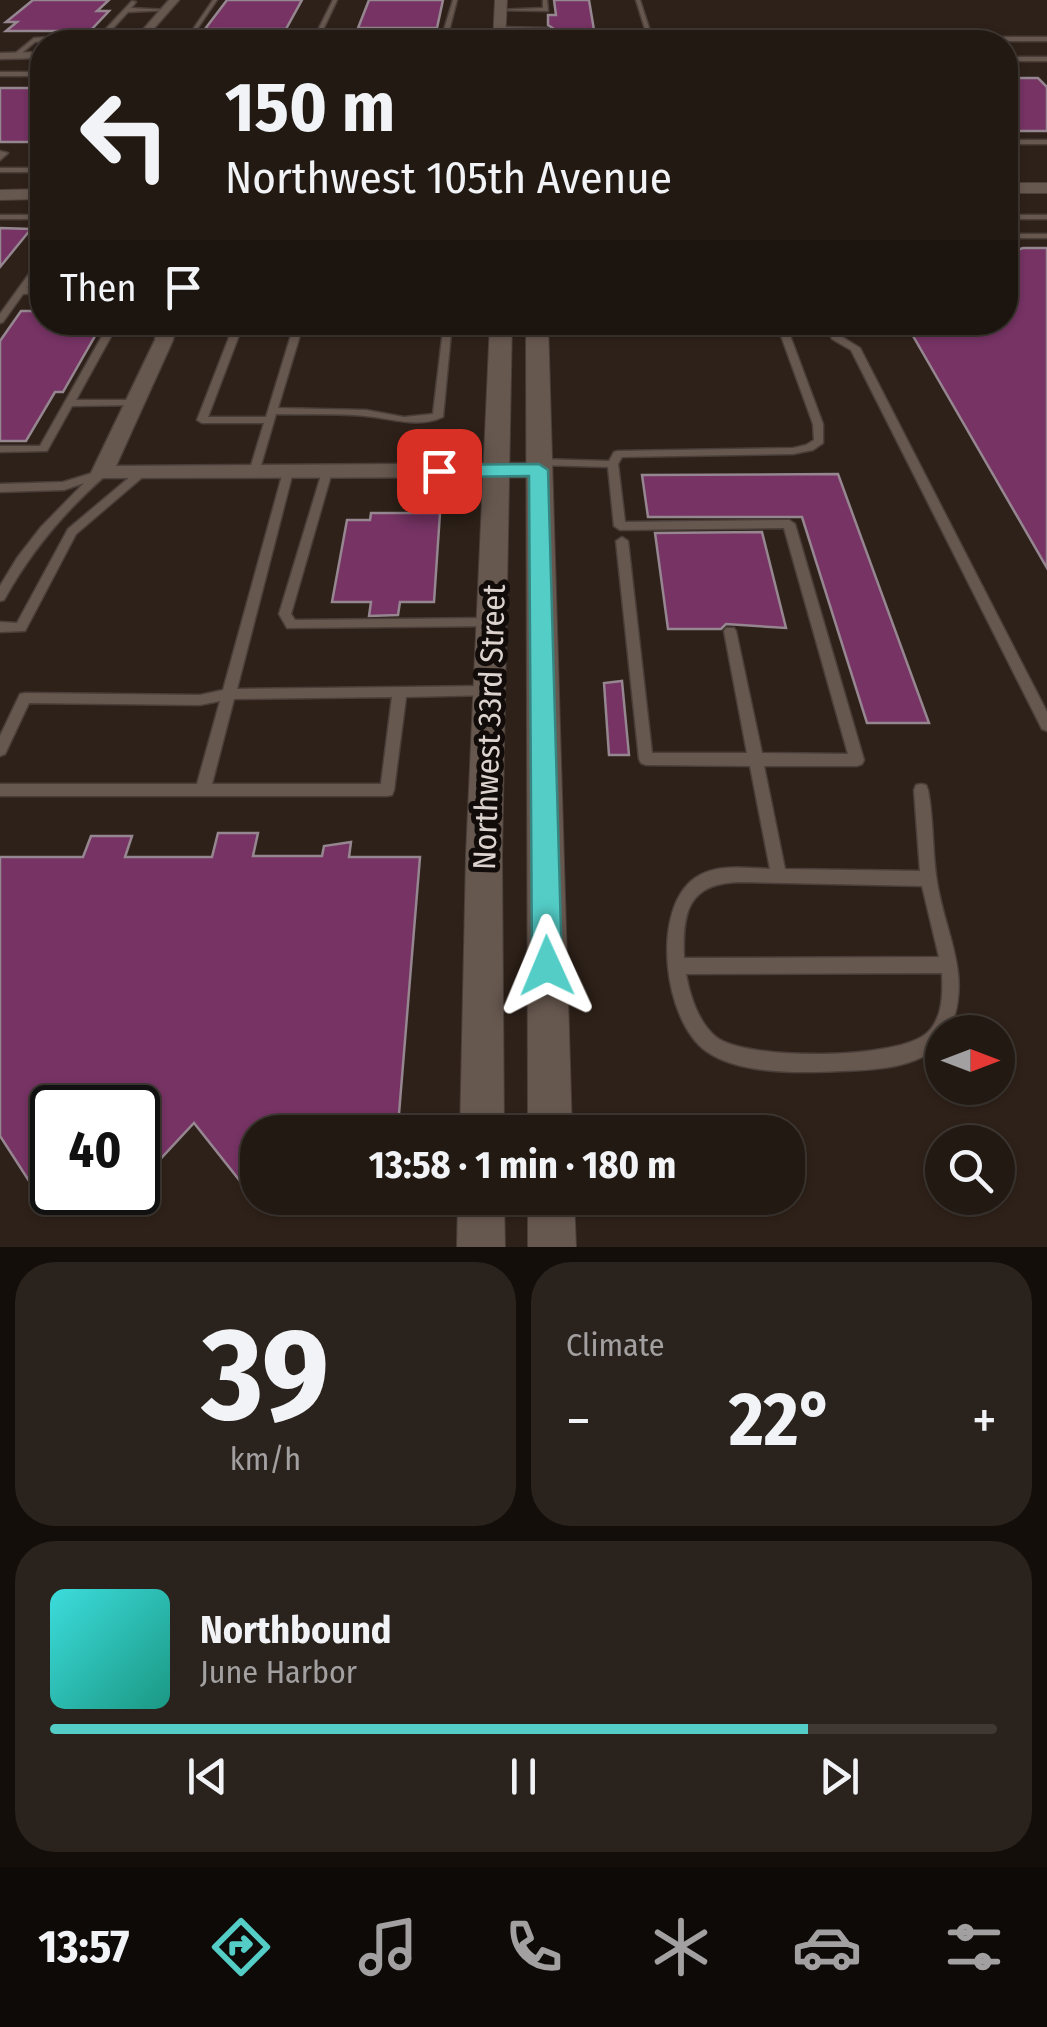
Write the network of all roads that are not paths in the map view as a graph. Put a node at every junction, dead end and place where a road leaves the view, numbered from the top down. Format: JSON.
{"nodes":[{"id":1,"x":174,"y":0,"type":"edge"},
{"id":2,"x":215,"y":0,"type":"edge"},
{"id":3,"x":336,"y":0,"type":"edge"},
{"id":4,"x":455,"y":0,"type":"edge"},
{"id":5,"x":545,"y":0,"type":"edge"},
{"id":6,"x":638,"y":0,"type":"edge"},
{"id":7,"x":134,"y":2,"type":"edge"},
{"id":8,"x":127,"y":10,"type":"junction"},
{"id":9,"x":166,"y":10,"type":"junction"},
{"id":10,"x":540,"y":18,"type":"dead end"},
{"id":11,"x":500,"y":23,"type":"edge"},
{"id":12,"x":109,"y":30,"type":"edge"},
{"id":13,"x":148,"y":30,"type":"edge"},
{"id":14,"x":194,"y":30,"type":"edge"},
{"id":15,"x":322,"y":30,"type":"edge"},
{"id":16,"x":447,"y":30,"type":"edge"},
{"id":17,"x":547,"y":30,"type":"dead end"},
{"id":18,"x":647,"y":30,"type":"edge"},
{"id":19,"x":1018,"y":39,"type":"edge"},
{"id":20,"x":1024,"y":39,"type":"junction"},
{"id":21,"x":1047,"y":39,"type":"edge"},
{"id":22,"x":30,"y":43,"type":"edge"},
{"id":23,"x":30,"y":55,"type":"edge"},
{"id":24,"x":0,"y":56,"type":"edge"},
{"id":25,"x":15,"y":56,"type":"junction"},
{"id":26,"x":1047,"y":58,"type":"edge"},
{"id":27,"x":1018,"y":59,"type":"edge"},
{"id":28,"x":0,"y":74,"type":"edge"},
{"id":29,"x":30,"y":74,"type":"edge"},
{"id":30,"x":1018,"y":142,"type":"edge"},
{"id":31,"x":1047,"y":142,"type":"edge"},
{"id":32,"x":0,"y":170,"type":"edge"},
{"id":33,"x":30,"y":170,"type":"edge"},
{"id":34,"x":0,"y":182,"type":"edge"},
{"id":35,"x":30,"y":182,"type":"edge"},
{"id":36,"x":1018,"y":188,"type":"edge"},
{"id":37,"x":1047,"y":188,"type":"edge"},
{"id":38,"x":0,"y":194,"type":"edge"},
{"id":39,"x":30,"y":194,"type":"edge"},
{"id":40,"x":30,"y":217,"type":"edge"},
{"id":41,"x":1047,"y":217,"type":"edge"},
{"id":42,"x":0,"y":218,"type":"edge"},
{"id":43,"x":1018,"y":219,"type":"edge"},
{"id":44,"x":1018,"y":236,"type":"edge"},
{"id":45,"x":1047,"y":236,"type":"edge"},
{"id":46,"x":30,"y":279,"type":"edge"},
{"id":47,"x":22,"y":291,"type":"junction"},
{"id":48,"x":30,"y":291,"type":"edge"},
{"id":49,"x":0,"y":320,"type":"edge"},
{"id":50,"x":108,"y":335,"type":"edge"},
{"id":51,"x":165,"y":335,"type":"edge"},
{"id":52,"x":235,"y":335,"type":"edge"},
{"id":53,"x":296,"y":335,"type":"edge"},
{"id":54,"x":447,"y":335,"type":"edge"},
{"id":55,"x":501,"y":335,"type":"edge"},
{"id":56,"x":536,"y":335,"type":"edge"},
{"id":57,"x":785,"y":335,"type":"edge"},
{"id":58,"x":835,"y":335,"type":"edge"},
{"id":59,"x":69,"y":403,"type":"junction"},
{"id":60,"x":135,"y":403,"type":"junction"},
{"id":61,"x":271,"y":416,"type":"junction"},
{"id":62,"x":0,"y":448,"type":"edge"},
{"id":63,"x":613,"y":464,"type":"junction"},
{"id":64,"x":539,"y":466,"type":"junction"},
{"id":65,"x":496,"y":470,"type":"junction"},
{"id":66,"x":254,"y":472,"type":"junction"},
{"id":67,"x":288,"y":472,"type":"junction"},
{"id":68,"x":327,"y":472,"type":"junction"},
{"id":69,"x":141,"y":473,"type":"junction"},
{"id":70,"x":102,"y":474,"type":"junction"},
{"id":71,"x":0,"y":489,"type":"edge"},
{"id":72,"x":622,"y":541,"type":"dead end"},
{"id":73,"x":0,"y":597,"type":"edge"},
{"id":74,"x":492,"y":623,"type":"junction"},
{"id":75,"x":0,"y":627,"type":"edge"},
{"id":76,"x":730,"y":631,"type":"dead end"},
{"id":77,"x":400,"y":691,"type":"junction"},
{"id":78,"x":489,"y":691,"type":"junction"},
{"id":79,"x":230,"y":694,"type":"junction"},
{"id":80,"x":1047,"y":724,"type":"edge"},
{"id":81,"x":0,"y":750,"type":"edge"},
{"id":82,"x":756,"y":759,"type":"junction"},
{"id":83,"x":203,"y":789,"type":"junction"},
{"id":84,"x":0,"y":790,"type":"edge"},
{"id":85,"x":921,"y":790,"type":"dead end"},
{"id":86,"x":779,"y":876,"type":"junction"},
{"id":87,"x":928,"y":879,"type":"junction"},
{"id":88,"x":950,"y":965,"type":"junction"},
{"id":89,"x":678,"y":966,"type":"junction"},
{"id":90,"x":482,"y":1115,"type":"edge"},
{"id":91,"x":550,"y":1115,"type":"edge"},
{"id":92,"x":481,"y":1215,"type":"edge"},
{"id":93,"x":552,"y":1215,"type":"edge"},
{"id":94,"x":481,"y":1247,"type":"edge"},
{"id":95,"x":552,"y":1247,"type":"edge"}],
"edges":[{"from":1,"to":9,"type":"street"},
{"from":2,"to":14,"type":"lane"},
{"from":3,"to":15,"type":"lane"},
{"from":4,"to":16,"type":"lane"},
{"from":5,"to":11,"type":"lane"},
{"from":6,"to":18,"type":"lane"},
{"from":7,"to":8,"type":"lane"},
{"from":8,"to":9,"type":"lane"},
{"from":8,"to":12,"type":"lane"},
{"from":9,"to":13,"type":"street"},
{"from":10,"to":11,"type":"lane"},
{"from":11,"to":17,"type":"lane"},
{"from":19,"to":20,"type":"lane"},
{"from":20,"to":21,"type":"lane"},
{"from":20,"to":26,"type":"lane"},
{"from":22,"to":25,"type":"lane"},
{"from":23,"to":25,"type":"street"},
{"from":24,"to":25,"type":"street"},
{"from":26,"to":27,"type":"lane"},
{"from":28,"to":29,"type":"lane"},
{"from":30,"to":31,"type":"lane"},
{"from":32,"to":33,"type":"lane"},
{"from":34,"to":35,"type":"street"},
{"from":36,"to":37,"type":"street"},
{"from":38,"to":39,"type":"street"},
{"from":40,"to":42,"type":"lane"},
{"from":41,"to":43,"type":"lane"},
{"from":44,"to":45,"type":"lane"},
{"from":46,"to":47,"type":"lane"},
{"from":47,"to":48,"type":"lane"},
{"from":47,"to":49,"type":"lane"},
{"from":50,"to":59,"type":"lane"},
{"from":51,"to":60,"type":"street"},
{"from":52,"to":61,"type":"lane"},
{"from":53,"to":61,"type":"lane"},
{"from":54,"to":61,"type":"lane"},
{"from":55,"to":65,"type":"street","name":"Northwest 33rd Street"},
{"from":56,"to":64,"type":"street","name":"Northwest 33rd Street"},
{"from":57,"to":63,"type":"lane"},
{"from":58,"to":80,"type":"lane"},
{"from":59,"to":60,"type":"lane"},
{"from":59,"to":62,"type":"lane"},
{"from":60,"to":70,"type":"street"},
{"from":61,"to":66,"type":"lane"},
{"from":63,"to":64,"type":"lane"},
{"from":63,"to":82,"type":"lane"},
{"from":64,"to":65,"type":"street"},
{"from":64,"to":91,"type":"street","name":"Northwest 33rd Street"},
{"from":65,"to":68,"type":"street"},
{"from":65,"to":74,"type":"street","name":"Northwest 33rd Street"},
{"from":66,"to":67,"type":"street"},
{"from":66,"to":69,"type":"street"},
{"from":67,"to":68,"type":"street"},
{"from":67,"to":79,"type":"lane"},
{"from":68,"to":74,"type":"lane"},
{"from":69,"to":70,"type":"street"},
{"from":69,"to":75,"type":"lane"},
{"from":70,"to":71,"type":"lane"},
{"from":70,"to":73,"type":"lane"},
{"from":72,"to":82,"type":"lane"},
{"from":74,"to":78,"type":"street","name":"Northwest 33rd Street"},
{"from":76,"to":82,"type":"lane"},
{"from":77,"to":78,"type":"lane"},
{"from":77,"to":79,"type":"lane"},
{"from":77,"to":83,"type":"lane"},
{"from":78,"to":90,"type":"street","name":"Northwest 33rd Street"},
{"from":79,"to":81,"type":"lane"},
{"from":79,"to":83,"type":"lane"},
{"from":82,"to":86,"type":"lane"},
{"from":83,"to":84,"type":"lane"},
{"from":85,"to":87,"type":"lane"},
{"from":86,"to":87,"type":"lane"},
{"from":86,"to":89,"type":"lane"},
{"from":87,"to":88,"type":"lane"},
{"from":88,"to":89,"type":"lane"},
{"from":88,"to":89,"type":"lane"},
{"from":92,"to":94,"type":"street"},
{"from":93,"to":95,"type":"street"}]}
